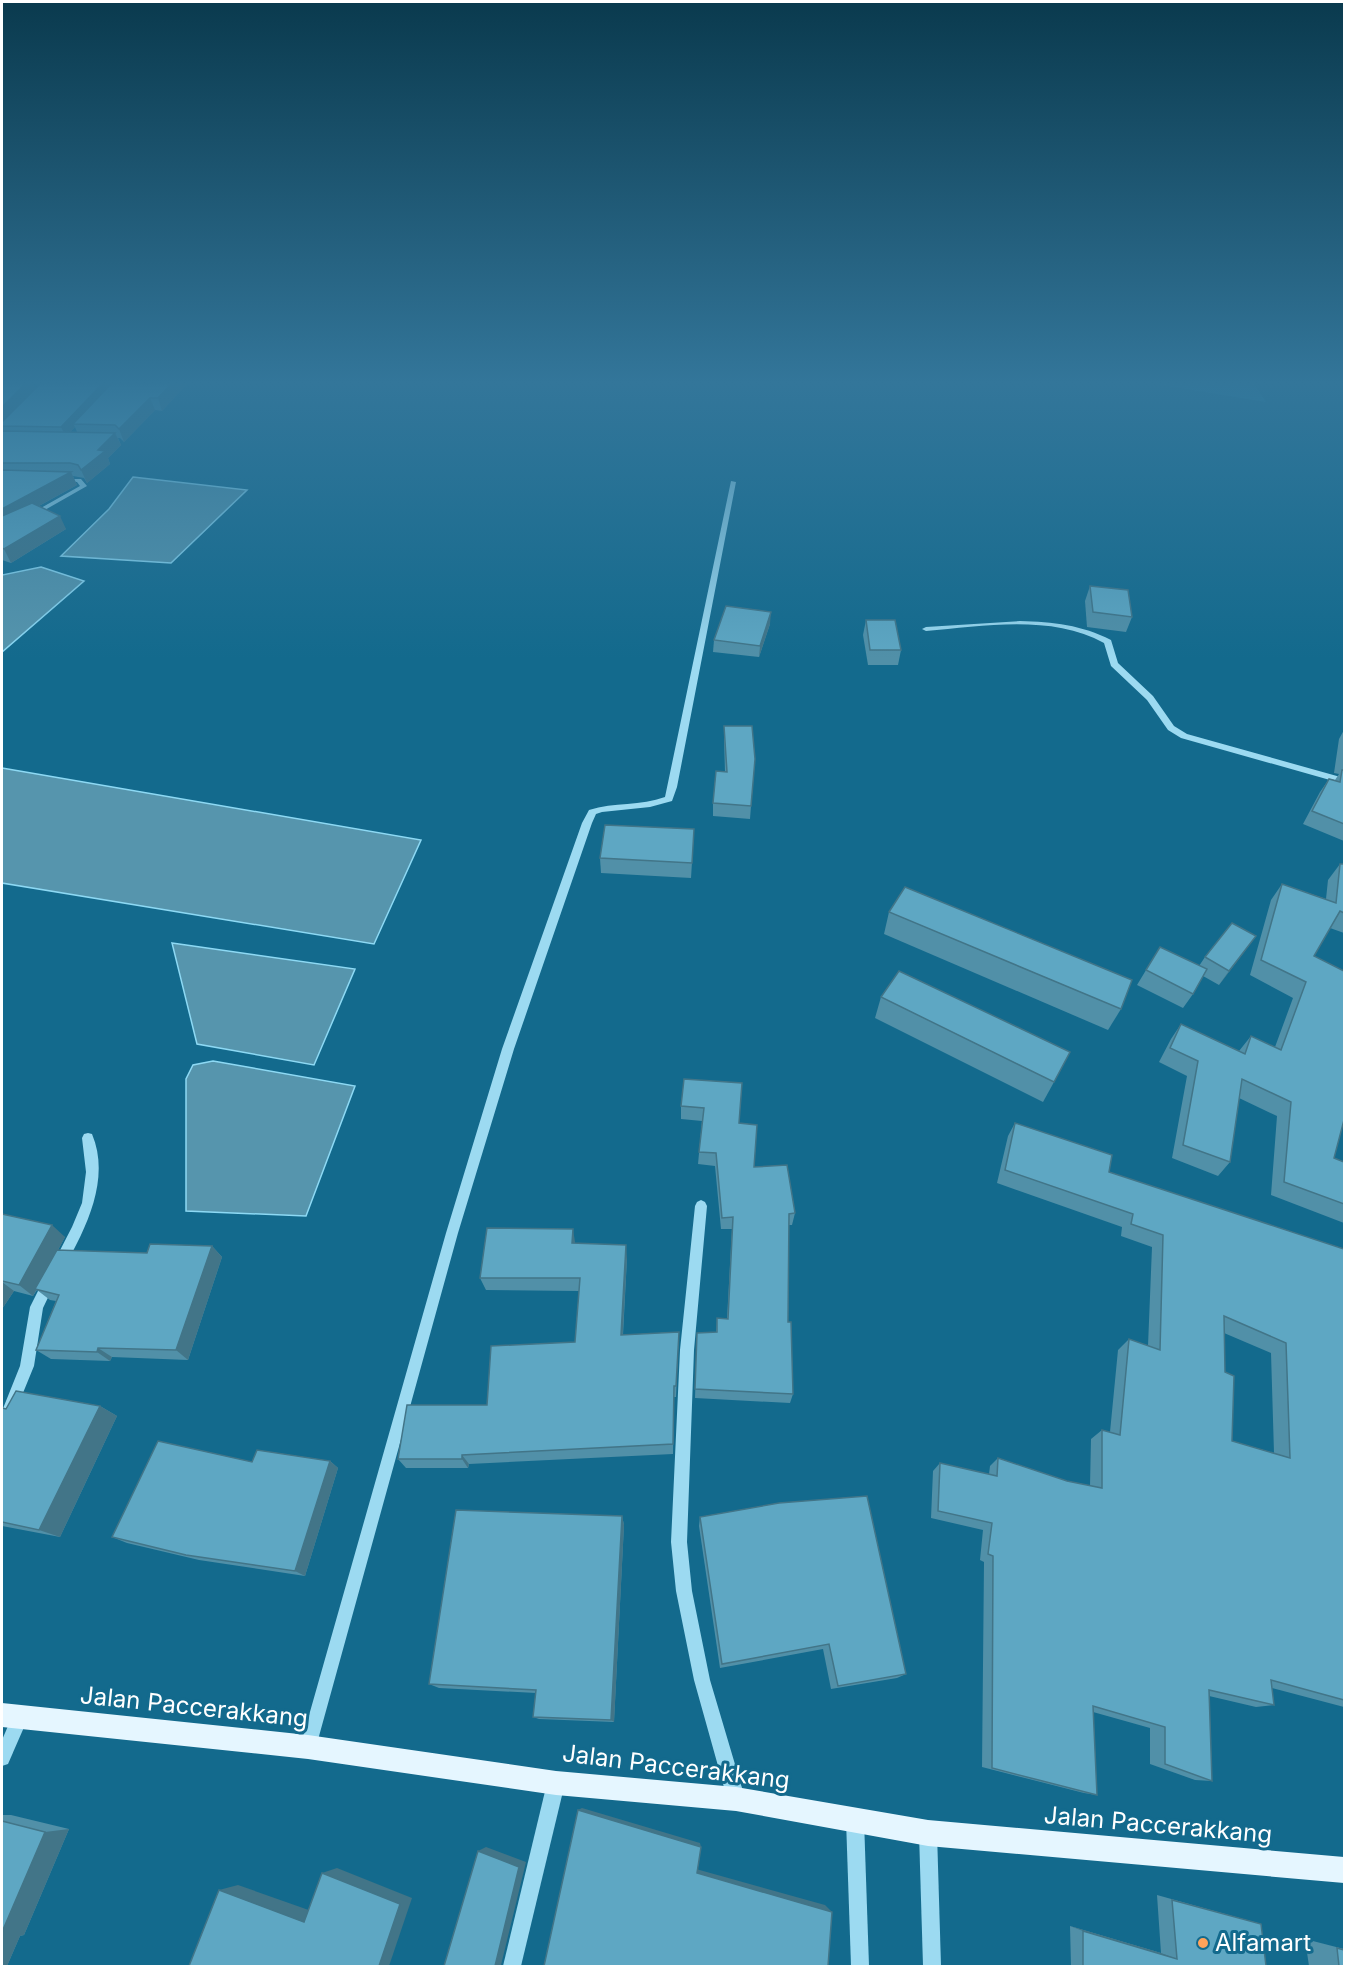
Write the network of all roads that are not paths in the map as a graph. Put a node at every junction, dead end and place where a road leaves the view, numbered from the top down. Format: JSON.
{"nodes":[{"id":1,"x":54,"y":480,"type":"edge"},
{"id":2,"x":733,"y":482,"type":"dead end"},
{"id":3,"x":21,"y":520,"type":"edge"},
{"id":4,"x":926,"y":628,"type":"dead end"},
{"id":5,"x":1344,"y":781,"type":"edge"},
{"id":6,"x":88,"y":1138,"type":"dead end"},
{"id":7,"x":701,"y":1206,"type":"dead end"},
{"id":8,"x":2,"y":1427,"type":"edge"},
{"id":9,"x":11,"y":1717,"type":"edge"},
{"id":10,"x":308,"y":1747,"type":"junction"},
{"id":11,"x":2,"y":1758,"type":"edge"},
{"id":12,"x":556,"y":1782,"type":"junction"},
{"id":13,"x":736,"y":1799,"type":"junction"},
{"id":14,"x":855,"y":1820,"type":"junction"},
{"id":15,"x":928,"y":1833,"type":"junction"},
{"id":16,"x":1344,"y":1870,"type":"edge"},
{"id":17,"x":512,"y":1966,"type":"edge"},
{"id":18,"x":860,"y":1966,"type":"edge"},
{"id":19,"x":932,"y":1966,"type":"edge"}],
"edges":[{"from":1,"to":3,"type":"street"},
{"from":2,"to":10,"type":"street"},
{"from":4,"to":5,"type":"street"},
{"from":6,"to":8,"type":"street"},
{"from":7,"to":13,"type":"street"},
{"from":9,"to":10,"type":"main road","name":"Jalan Paccerakkang"},
{"from":9,"to":11,"type":"street"},
{"from":10,"to":12,"type":"main road","name":"Jalan Paccerakkang"},
{"from":12,"to":13,"type":"main road","name":"Jalan Paccerakkang"},
{"from":12,"to":17,"type":"street"},
{"from":13,"to":14,"type":"main road","name":"Jalan Paccerakkang"},
{"from":14,"to":15,"type":"main road","name":"Jalan Paccerakkang"},
{"from":14,"to":18,"type":"street"},
{"from":15,"to":16,"type":"main road","name":"Jalan Paccerakkang"},
{"from":15,"to":19,"type":"street"}]}
